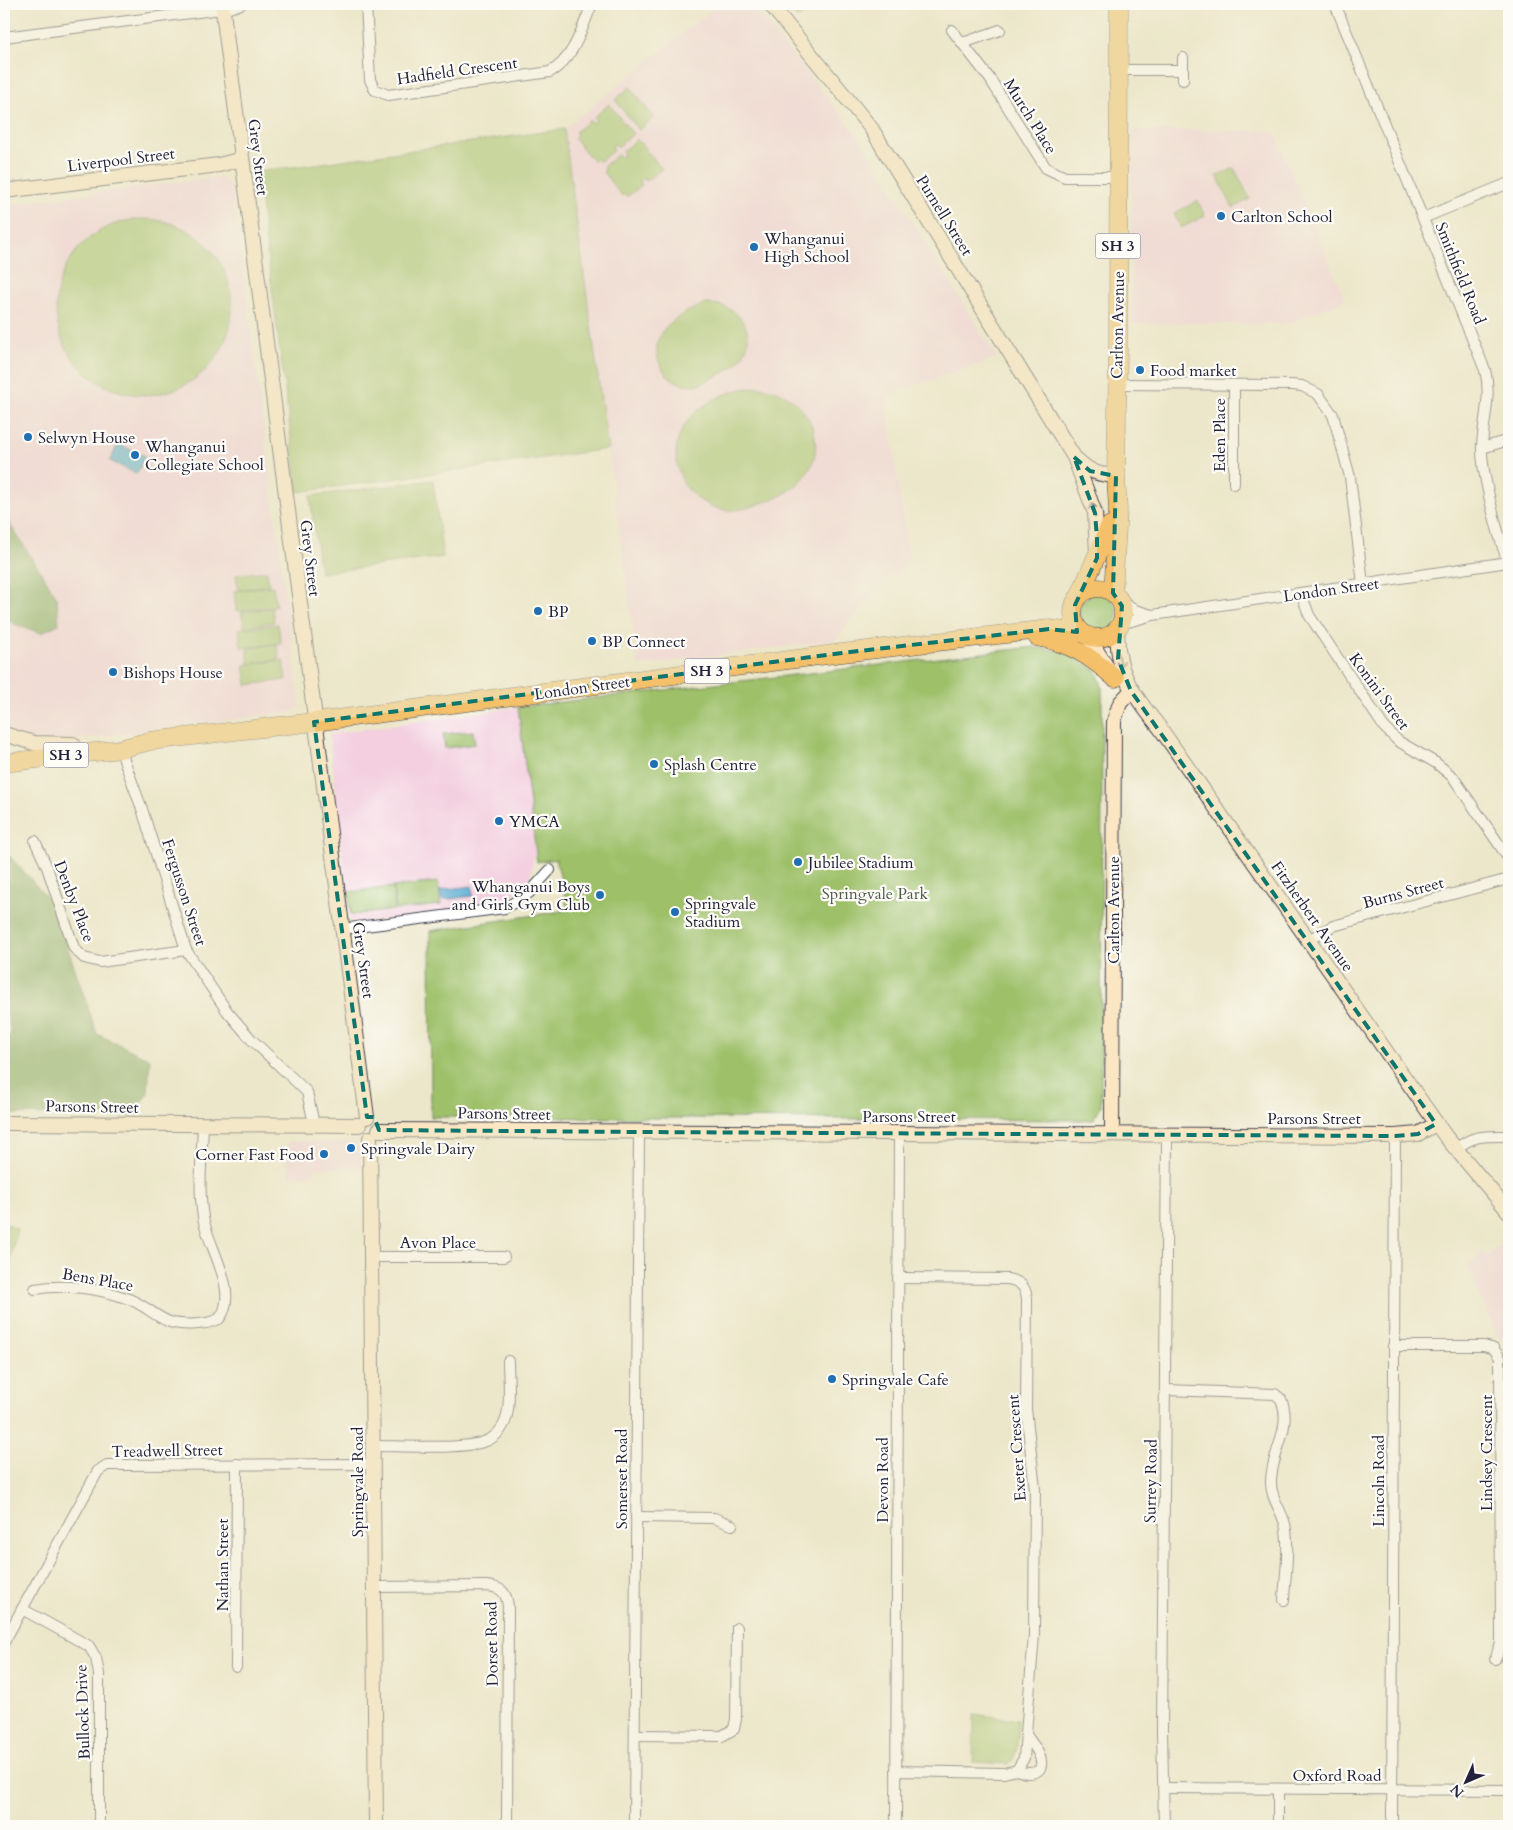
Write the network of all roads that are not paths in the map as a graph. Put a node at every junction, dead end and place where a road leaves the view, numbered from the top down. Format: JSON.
{"nodes":[{"id":1,"x":241,"y":4,"type":"edge"},
{"id":2,"x":366,"y":4,"type":"edge"},
{"id":3,"x":592,"y":4,"type":"edge"},
{"id":4,"x":770,"y":4,"type":"edge"},
{"id":5,"x":1119,"y":4,"type":"edge"},
{"id":6,"x":1335,"y":4,"type":"edge"},
{"id":7,"x":222,"y":6,"type":"edge"},
{"id":8,"x":952,"y":30,"type":"dead end"},
{"id":9,"x":1000,"y":30,"type":"dead end"},
{"id":10,"x":4,"y":38,"type":"edge"},
{"id":11,"x":963,"y":43,"type":"junction"},
{"id":12,"x":1183,"y":58,"type":"dead end"},
{"id":13,"x":1118,"y":70,"type":"junction"},
{"id":14,"x":242,"y":159,"type":"junction"},
{"id":15,"x":1118,"y":177,"type":"junction"},
{"id":16,"x":1509,"y":182,"type":"edge"},
{"id":17,"x":4,"y":191,"type":"edge"},
{"id":18,"x":1423,"y":218,"type":"junction"},
{"id":19,"x":1117,"y":384,"type":"junction"},
{"id":20,"x":1234,"y":385,"type":"junction"},
{"id":21,"x":1509,"y":440,"type":"edge"},
{"id":22,"x":1482,"y":448,"type":"junction"},
{"id":23,"x":1074,"y":456,"type":"junction"},
{"id":24,"x":1116,"y":476,"type":"junction"},
{"id":25,"x":1234,"y":484,"type":"dead end"},
{"id":26,"x":1116,"y":496,"type":"junction"},
{"id":27,"x":1097,"y":558,"type":"junction"},
{"id":28,"x":1509,"y":563,"type":"edge"},
{"id":29,"x":1364,"y":584,"type":"junction"},
{"id":30,"x":1302,"y":593,"type":"junction"},
{"id":31,"x":1116,"y":596,"type":"junction"},
{"id":32,"x":1077,"y":601,"type":"junction"},
{"id":33,"x":1153,"y":615,"type":"junction"},
{"id":34,"x":1119,"y":625,"type":"junction"},
{"id":35,"x":1014,"y":634,"type":"junction"},
{"id":36,"x":1085,"y":635,"type":"junction"},
{"id":37,"x":1115,"y":678,"type":"junction"},
{"id":38,"x":1131,"y":691,"type":"junction"},
{"id":39,"x":314,"y":722,"type":"junction"},
{"id":40,"x":4,"y":734,"type":"edge"},
{"id":41,"x":150,"y":741,"type":"junction"},
{"id":42,"x":73,"y":744,"type":"junction"},
{"id":43,"x":120,"y":749,"type":"junction"},
{"id":44,"x":6,"y":758,"type":"edge"},
{"id":45,"x":35,"y":841,"type":"dead end"},
{"id":46,"x":1509,"y":859,"type":"edge"},
{"id":47,"x":550,"y":870,"type":"dead end"},
{"id":48,"x":1509,"y":880,"type":"edge"},
{"id":49,"x":342,"y":929,"type":"junction"},
{"id":50,"x":1308,"y":940,"type":"junction"},
{"id":51,"x":186,"y":950,"type":"junction"},
{"id":52,"x":363,"y":1121,"type":"junction"},
{"id":53,"x":4,"y":1123,"type":"edge"},
{"id":54,"x":314,"y":1124,"type":"junction"},
{"id":55,"x":1436,"y":1124,"type":"junction"},
{"id":56,"x":202,"y":1125,"type":"junction"},
{"id":57,"x":639,"y":1132,"type":"junction"},
{"id":58,"x":375,"y":1134,"type":"junction"},
{"id":59,"x":899,"y":1134,"type":"junction"},
{"id":60,"x":1112,"y":1134,"type":"junction"},
{"id":61,"x":1167,"y":1136,"type":"junction"},
{"id":62,"x":1394,"y":1136,"type":"junction"},
{"id":63,"x":1509,"y":1136,"type":"edge"},
{"id":64,"x":1456,"y":1149,"type":"junction"},
{"id":65,"x":1509,"y":1212,"type":"edge"},
{"id":66,"x":373,"y":1257,"type":"junction"},
{"id":67,"x":504,"y":1257,"type":"dead end"},
{"id":68,"x":898,"y":1278,"type":"junction"},
{"id":69,"x":35,"y":1289,"type":"dead end"},
{"id":70,"x":1393,"y":1346,"type":"junction"},
{"id":71,"x":508,"y":1360,"type":"dead end"},
{"id":72,"x":1166,"y":1390,"type":"junction"},
{"id":73,"x":374,"y":1446,"type":"junction"},
{"id":74,"x":237,"y":1464,"type":"junction"},
{"id":75,"x":374,"y":1464,"type":"junction"},
{"id":76,"x":636,"y":1517,"type":"junction"},
{"id":77,"x":732,"y":1525,"type":"dead end"},
{"id":78,"x":375,"y":1587,"type":"junction"},
{"id":79,"x":1284,"y":1600,"type":"dead end"},
{"id":80,"x":22,"y":1609,"type":"junction"},
{"id":81,"x":737,"y":1628,"type":"dead end"},
{"id":82,"x":4,"y":1642,"type":"edge"},
{"id":83,"x":1495,"y":1659,"type":"dead end"},
{"id":84,"x":236,"y":1668,"type":"dead end"},
{"id":85,"x":635,"y":1735,"type":"junction"},
{"id":86,"x":1027,"y":1736,"type":"junction"},
{"id":87,"x":1017,"y":1770,"type":"junction"},
{"id":88,"x":896,"y":1771,"type":"junction"},
{"id":89,"x":1165,"y":1788,"type":"junction"},
{"id":90,"x":1278,"y":1789,"type":"junction"},
{"id":91,"x":1392,"y":1790,"type":"junction"},
{"id":92,"x":1509,"y":1790,"type":"edge"},
{"id":93,"x":99,"y":1826,"type":"edge"},
{"id":94,"x":376,"y":1826,"type":"edge"},
{"id":95,"x":507,"y":1826,"type":"edge"},
{"id":96,"x":634,"y":1826,"type":"edge"},
{"id":97,"x":896,"y":1826,"type":"edge"},
{"id":98,"x":1164,"y":1826,"type":"edge"},
{"id":99,"x":1278,"y":1826,"type":"edge"},
{"id":100,"x":1392,"y":1826,"type":"edge"}],
"edges":[{"from":1,"to":7,"type":"street"},
{"from":2,"to":3,"type":"street","name":"Hadfield Crescent"},
{"from":4,"to":23,"type":"main road","name":"Purnell Street"},
{"from":5,"to":13,"type":"highway","name":"Carlton Avenue","number":"SH 3"},
{"from":6,"to":18,"type":"street","name":"Smithfield Road"},
{"from":7,"to":10,"type":"street"},
{"from":7,"to":14,"type":"main road","name":"Grey Street"},
{"from":8,"to":11,"type":"street","name":"Murch Place"},
{"from":9,"to":11,"type":"street"},
{"from":11,"to":15,"type":"street","name":"Murch Place"},
{"from":12,"to":13,"type":"street"},
{"from":13,"to":15,"type":"highway","name":"Carlton Avenue","number":"SH 3"},
{"from":14,"to":17,"type":"main road","name":"Liverpool Street"},
{"from":14,"to":39,"type":"main road","name":"Grey Street"},
{"from":15,"to":19,"type":"highway","name":"Carlton Avenue","number":"SH 3"},
{"from":16,"to":18,"type":"street"},
{"from":18,"to":22,"type":"street","name":"Smithfield Road"},
{"from":19,"to":20,"type":"street"},
{"from":19,"to":24,"type":"highway","name":"Carlton Avenue","number":"SH 3"},
{"from":20,"to":25,"type":"street","name":"Eden Place"},
{"from":20,"to":29,"type":"street"},
{"from":21,"to":22,"type":"street"},
{"from":22,"to":28,"type":"street","name":"Smithfield Road"},
{"from":23,"to":24,"type":"main road","name":"Purnell Street"},
{"from":27,"to":23,"type":"main road","name":"Purnell Street","one_way":true},
{"from":24,"to":26,"type":"highway","name":"Carlton Avenue","number":"SH 3"},
{"from":26,"to":27,"type":"highway","name":"Carlton Avenue","number":"SH 3"},
{"from":26,"to":31,"type":"highway","name":"Carlton Avenue","number":"SH 3"},
{"from":27,"to":32,"type":"highway","name":"Carlton Avenue","number":"SH 3"},
{"from":28,"to":29,"type":"street","name":"London Street"},
{"from":29,"to":30,"type":"street","name":"London Street"},
{"from":30,"to":33,"type":"street","name":"London Street"},
{"from":30,"to":46,"type":"street","name":"Konini Street"},
{"from":31,"to":32,"type":"highway","number":"SH 3"},
{"from":31,"to":33,"type":"street"},
{"from":31,"to":34,"type":"highway","number":"SH 3"},
{"from":32,"to":35,"type":"highway","name":"London Street","number":"SH 3"},
{"from":32,"to":36,"type":"highway"},
{"from":33,"to":34,"type":"street","name":"London Street"},
{"from":34,"to":36,"type":"highway","number":"SH 3"},
{"from":34,"to":38,"type":"main road","name":"Fitzherbert Avenue","one_way":true},
{"from":35,"to":36,"type":"highway","name":"London Street","number":"SH 3"},
{"from":35,"to":37,"type":"highway"},
{"from":35,"to":39,"type":"highway","name":"London Street","number":"SH 3"},
{"from":36,"to":37,"type":"main road"},
{"from":37,"to":38,"type":"main road"},
{"from":38,"to":50,"type":"main road","name":"Fitzherbert Avenue"},
{"from":38,"to":60,"type":"main road","name":"Carlton Avenue"},
{"from":39,"to":41,"type":"highway","name":"London Street","number":"SH 3"},
{"from":39,"to":49,"type":"main road","name":"Grey Street"},
{"from":40,"to":42,"type":"main road"},
{"from":41,"to":42,"type":"highway","name":"London Street","number":"SH 3"},
{"from":41,"to":43,"type":"highway","name":"London Street","number":"SH 3"},
{"from":42,"to":44,"type":"highway","name":"London Street","number":"SH 3"},
{"from":43,"to":44,"type":"highway","name":"London Street","number":"SH 3"},
{"from":43,"to":51,"type":"street","name":"Fergusson Street"},
{"from":45,"to":51,"type":"street","name":"Denby Place"},
{"from":47,"to":49,"type":"street"},
{"from":48,"to":50,"type":"street","name":"Burns Street"},
{"from":49,"to":52,"type":"main road","name":"Grey Street"},
{"from":50,"to":55,"type":"main road","name":"Fitzherbert Avenue"},
{"from":51,"to":54,"type":"street","name":"Fergusson Street"},
{"from":52,"to":54,"type":"main road","name":"Parsons Street"},
{"from":52,"to":58,"type":"main road"},
{"from":53,"to":56,"type":"main road","name":"Parsons Street"},
{"from":54,"to":56,"type":"main road","name":"Parsons Street"},
{"from":55,"to":62,"type":"main road","name":"Parsons Street"},
{"from":55,"to":64,"type":"main road","name":"Fitzherbert Avenue"},
{"from":56,"to":69,"type":"street","name":"Bens Place"},
{"from":57,"to":58,"type":"main road","name":"Parsons Street"},
{"from":57,"to":59,"type":"main road","name":"Parsons Street"},
{"from":57,"to":76,"type":"street","name":"Somerset Road"},
{"from":58,"to":66,"type":"main road","name":"Springvale Road"},
{"from":59,"to":60,"type":"main road","name":"Parsons Street"},
{"from":59,"to":68,"type":"street","name":"Devon Road"},
{"from":60,"to":61,"type":"main road","name":"Parsons Street"},
{"from":61,"to":62,"type":"main road","name":"Parsons Street"},
{"from":61,"to":72,"type":"street","name":"Surrey Road"},
{"from":62,"to":70,"type":"street","name":"Lincoln Road"},
{"from":63,"to":64,"type":"street"},
{"from":64,"to":65,"type":"main road","name":"Fitzherbert Avenue"},
{"from":66,"to":67,"type":"street","name":"Avon Place"},
{"from":66,"to":73,"type":"main road","name":"Springvale Road"},
{"from":68,"to":86,"type":"street","name":"Exeter Crescent"},
{"from":68,"to":88,"type":"street","name":"Devon Road"},
{"from":70,"to":83,"type":"street","name":"Lindsey Crescent"},
{"from":70,"to":91,"type":"street","name":"Lincoln Road"},
{"from":71,"to":73,"type":"street"},
{"from":72,"to":79,"type":"street"},
{"from":72,"to":89,"type":"street","name":"Surrey Road"},
{"from":73,"to":75,"type":"main road","name":"Springvale Road"},
{"from":74,"to":75,"type":"street","name":"Treadwell Street"},
{"from":74,"to":80,"type":"street","name":"Treadwell Street"},
{"from":74,"to":84,"type":"street","name":"Nathan Street"},
{"from":75,"to":78,"type":"main road","name":"Springvale Road"},
{"from":76,"to":77,"type":"street"},
{"from":76,"to":85,"type":"street","name":"Somerset Road"},
{"from":78,"to":94,"type":"main road","name":"Springvale Road"},
{"from":78,"to":95,"type":"street","name":"Dorset Road"},
{"from":80,"to":82,"type":"street","name":"Treadwell Street"},
{"from":80,"to":93,"type":"street","name":"Bullock Drive"},
{"from":81,"to":85,"type":"street"},
{"from":85,"to":96,"type":"street","name":"Somerset Road"},
{"from":86,"to":87,"type":"street","name":"Exeter Crescent"},
{"from":86,"to":87,"type":"street"},
{"from":87,"to":88,"type":"street"},
{"from":88,"to":97,"type":"street","name":"Devon Road"},
{"from":89,"to":90,"type":"street","name":"Oxford Road"},
{"from":89,"to":98,"type":"street","name":"Surrey Road"},
{"from":90,"to":91,"type":"street","name":"Oxford Road"},
{"from":90,"to":99,"type":"street"},
{"from":91,"to":92,"type":"street","name":"Oxford Road"},
{"from":91,"to":100,"type":"street","name":"Lincoln Road"}]}
